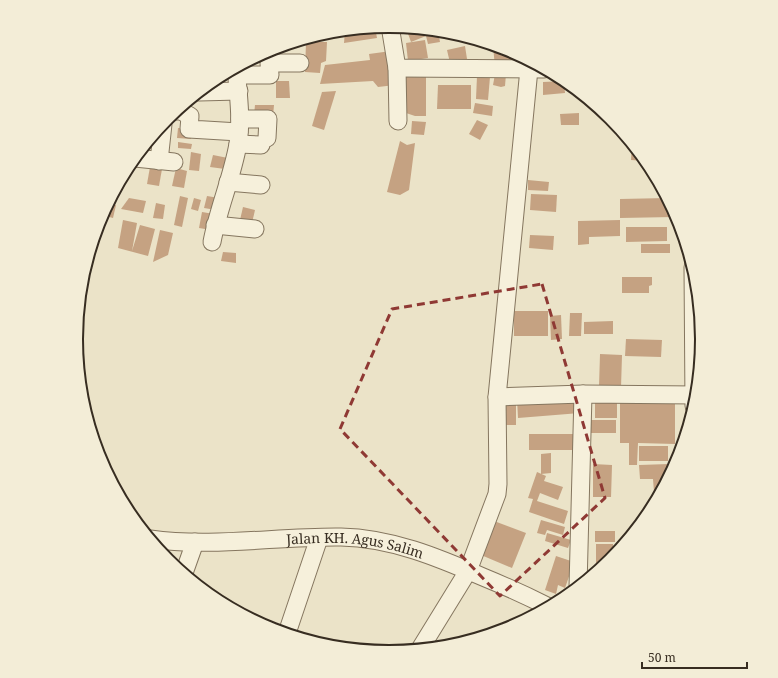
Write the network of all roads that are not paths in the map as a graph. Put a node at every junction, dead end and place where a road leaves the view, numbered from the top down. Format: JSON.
{"nodes":[{"id":1,"x":391,"y":33,"type":"edge"},
{"id":2,"x":300,"y":63,"type":"dead end"},
{"id":3,"x":397,"y":68,"type":"junction"},
{"id":4,"x":532,"y":69,"type":"edge"},
{"id":5,"x":536,"y":71,"type":"edge"},
{"id":6,"x":237,"y":78,"type":"edge"},
{"id":7,"x":220,"y":84,"type":"edge"},
{"id":8,"x":183,"y":113,"type":"edge"},
{"id":9,"x":398,"y":121,"type":"dead end"},
{"id":10,"x":239,"y":132,"type":"junction"},
{"id":11,"x":163,"y":133,"type":"edge"},
{"id":12,"x":142,"y":159,"type":"edge"},
{"id":13,"x":228,"y":182,"type":"junction"},
{"id":14,"x":261,"y":185,"type":"dead end"},
{"id":15,"x":215,"y":225,"type":"junction"},
{"id":16,"x":255,"y":229,"type":"dead end"},
{"id":17,"x":212,"y":242,"type":"dead end"},
{"id":18,"x":694,"y":316,"type":"edge"},
{"id":19,"x":694,"y":353,"type":"edge"},
{"id":20,"x":583,"y":394,"type":"junction"},
{"id":21,"x":497,"y":397,"type":"junction"},
{"id":22,"x":689,"y":399,"type":"edge"},
{"id":23,"x":319,"y":538,"type":"junction"},
{"id":24,"x":158,"y":540,"type":"edge"},
{"id":25,"x":195,"y":542,"type":"junction"},
{"id":26,"x":186,"y":568,"type":"edge"},
{"id":27,"x":468,"y":571,"type":"junction"},
{"id":28,"x":578,"y":579,"type":"edge"},
{"id":29,"x":542,"y":604,"type":"edge"},
{"id":30,"x":289,"y":628,"type":"edge"},
{"id":31,"x":424,"y":642,"type":"edge"}],
"edges":[{"from":1,"to":3,"type":"street"},
{"from":2,"to":6,"type":"street"},
{"from":3,"to":4,"type":"street"},
{"from":3,"to":9,"type":"street"},
{"from":5,"to":21,"type":"street"},
{"from":6,"to":7,"type":"street"},
{"from":6,"to":10,"type":"street"},
{"from":8,"to":10,"type":"street"},
{"from":10,"to":10,"type":"street"},
{"from":10,"to":13,"type":"street"},
{"from":11,"to":12,"type":"street"},
{"from":13,"to":14,"type":"street"},
{"from":13,"to":15,"type":"street"},
{"from":15,"to":16,"type":"street"},
{"from":15,"to":17,"type":"street"},
{"from":18,"to":19,"type":"street"},
{"from":20,"to":21,"type":"street"},
{"from":20,"to":22,"type":"street"},
{"from":20,"to":28,"type":"street"},
{"from":21,"to":27,"type":"street"},
{"from":23,"to":25,"type":"street","name":"Jalan KH. Agus Salim"},
{"from":23,"to":27,"type":"street","name":"Jalan KH. Agus Salim"},
{"from":23,"to":30,"type":"street"},
{"from":24,"to":25,"type":"street","name":"Jalan KH. Agus Salim"},
{"from":25,"to":26,"type":"street"},
{"from":27,"to":29,"type":"street","name":"Jalan KH. Agus Salim"},
{"from":27,"to":31,"type":"street"}]}
